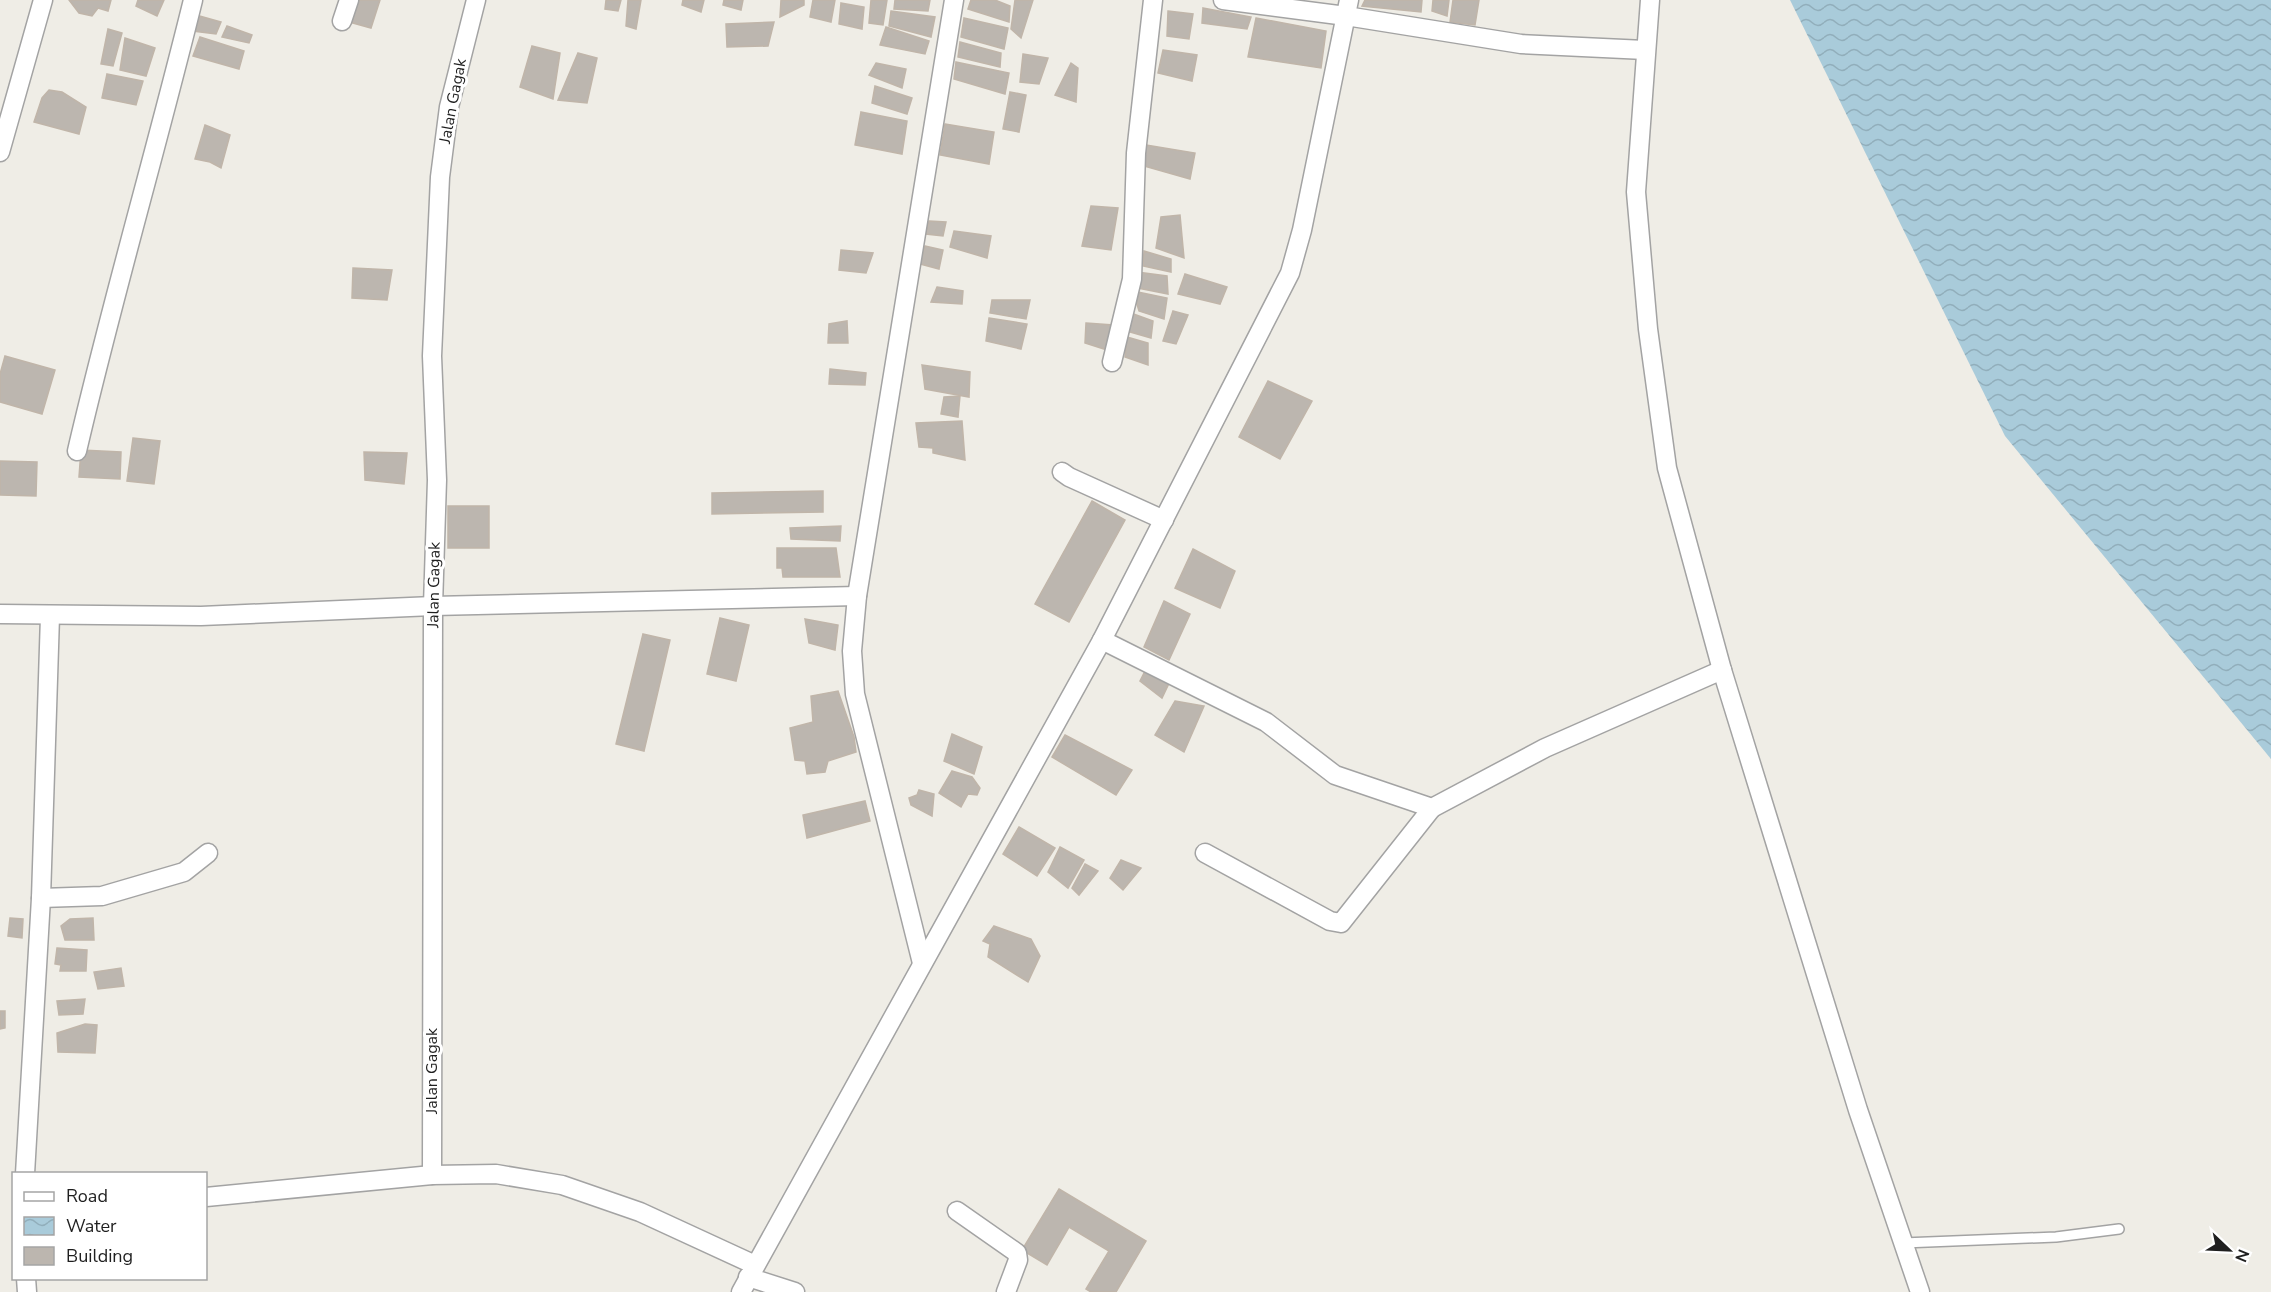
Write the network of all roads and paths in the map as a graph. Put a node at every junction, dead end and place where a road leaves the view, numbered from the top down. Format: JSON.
{"nodes":[{"id":1,"x":43,"y":0,"type":"edge"},
{"id":2,"x":193,"y":0,"type":"edge"},
{"id":3,"x":349,"y":0,"type":"edge"},
{"id":4,"x":476,"y":0,"type":"edge"},
{"id":5,"x":954,"y":0,"type":"edge"},
{"id":6,"x":1153,"y":0,"type":"edge"},
{"id":7,"x":1223,"y":0,"type":"edge"},
{"id":8,"x":1650,"y":0,"type":"edge"},
{"id":9,"x":1348,"y":8,"type":"edge"},
{"id":10,"x":342,"y":21,"type":"dead end"},
{"id":11,"x":1646,"y":50,"type":"junction"},
{"id":12,"x":0,"y":152,"type":"edge"},
{"id":13,"x":1112,"y":362,"type":"dead end"},
{"id":14,"x":77,"y":451,"type":"dead end"},
{"id":15,"x":1062,"y":472,"type":"dead end"},
{"id":16,"x":1164,"y":520,"type":"junction"},
{"id":17,"x":857,"y":596,"type":"junction"},
{"id":18,"x":433,"y":606,"type":"junction"},
{"id":19,"x":0,"y":614,"type":"edge"},
{"id":20,"x":50,"y":616,"type":"junction"},
{"id":21,"x":1102,"y":640,"type":"junction"},
{"id":22,"x":1722,"y":670,"type":"junction"},
{"id":23,"x":1432,"y":808,"type":"junction"},
{"id":24,"x":208,"y":853,"type":"dead end"},
{"id":25,"x":1205,"y":853,"type":"dead end"},
{"id":26,"x":41,"y":898,"type":"junction"},
{"id":27,"x":922,"y":963,"type":"junction"},
{"id":28,"x":25,"y":1172,"type":"edge"},
{"id":29,"x":432,"y":1175,"type":"junction"},
{"id":30,"x":207,"y":1197,"type":"edge"},
{"id":31,"x":957,"y":1211,"type":"dead end"},
{"id":32,"x":2119,"y":1229,"type":"dead end"},
{"id":33,"x":1904,"y":1243,"type":"junction"},
{"id":34,"x":748,"y":1278,"type":"edge"},
{"id":35,"x":795,"y":1292,"type":"edge"},
{"id":36,"x":1006,"y":1292,"type":"edge"},
{"id":37,"x":1920,"y":1292,"type":"edge"}],
"edges":[{"from":1,"to":12,"type":"street"},
{"from":2,"to":14,"type":"street"},
{"from":3,"to":10,"type":"street"},
{"from":4,"to":18,"type":"street","name":"Jalan Gagak"},
{"from":5,"to":17,"type":"street"},
{"from":6,"to":13,"type":"street"},
{"from":7,"to":9,"type":"street"},
{"from":8,"to":11,"type":"street"},
{"from":9,"to":11,"type":"street"},
{"from":9,"to":16,"type":"street"},
{"from":11,"to":22,"type":"street"},
{"from":15,"to":16,"type":"street"},
{"from":16,"to":21,"type":"street"},
{"from":17,"to":18,"type":"street"},
{"from":17,"to":27,"type":"street"},
{"from":18,"to":20,"type":"street"},
{"from":18,"to":29,"type":"street","name":"Jalan Gagak"},
{"from":19,"to":20,"type":"street"},
{"from":20,"to":26,"type":"street"},
{"from":21,"to":23,"type":"street"},
{"from":21,"to":27,"type":"street"},
{"from":22,"to":23,"type":"street"},
{"from":22,"to":33,"type":"street"},
{"from":23,"to":25,"type":"street"},
{"from":24,"to":26,"type":"street"},
{"from":26,"to":28,"type":"street"},
{"from":27,"to":34,"type":"street"},
{"from":29,"to":30,"type":"street"},
{"from":29,"to":34,"type":"street"},
{"from":31,"to":36,"type":"street"},
{"from":32,"to":33,"type":"lane"},
{"from":33,"to":37,"type":"street"},
{"from":34,"to":35,"type":"street"}]}
